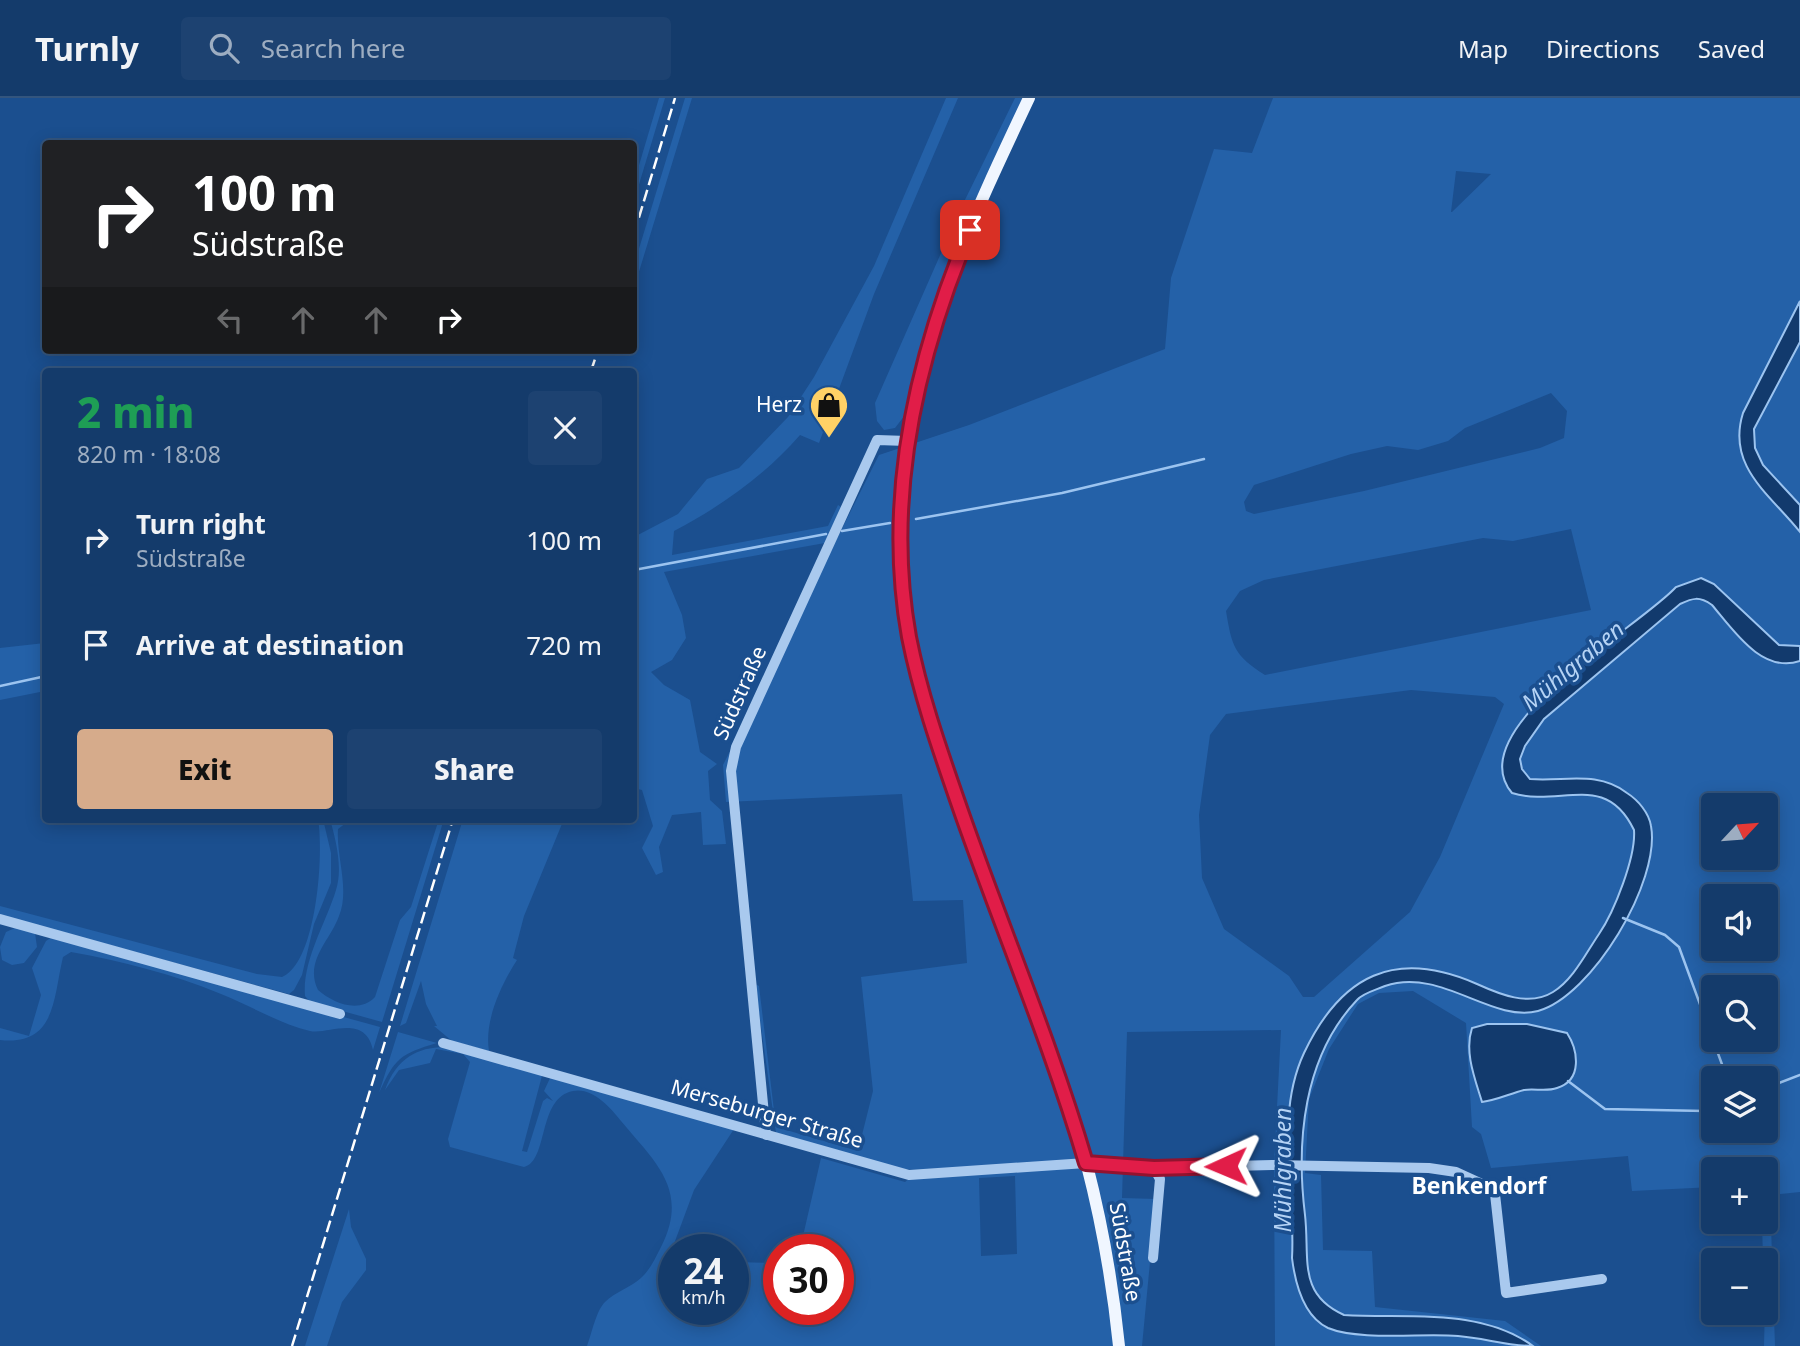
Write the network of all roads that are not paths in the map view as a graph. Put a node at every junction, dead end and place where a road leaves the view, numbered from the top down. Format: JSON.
{"nodes":[{"id":1,"x":1029,"y":98,"type":"edge"},
{"id":2,"x":907,"y":441,"type":"junction"},
{"id":3,"x":0,"y":919,"type":"edge"},
{"id":4,"x":341,"y":1013,"type":"dead end"},
{"id":5,"x":443,"y":1043,"type":"dead end"},
{"id":6,"x":766,"y":1135,"type":"junction"},
{"id":7,"x":1086,"y":1163,"type":"junction"},
{"id":8,"x":1154,"y":1168,"type":"junction"},
{"id":9,"x":1153,"y":1258,"type":"dead end"},
{"id":10,"x":1602,"y":1279,"type":"dead end"},
{"id":11,"x":1119,"y":1346,"type":"edge"}],
"edges":[{"from":1,"to":2,"type":"main road","name":"Südstraße"},
{"from":2,"to":6,"type":"street","name":"Südstraße"},
{"from":2,"to":7,"type":"main road","name":"Südstraße"},
{"from":3,"to":4,"type":"street"},
{"from":5,"to":6,"type":"street","name":"Merseburger Straße"},
{"from":6,"to":7,"type":"street","name":"Merseburger Straße"},
{"from":7,"to":8,"type":"street","name":"Merseburger Straße"},
{"from":7,"to":11,"type":"main road","name":"Südstraße"},
{"from":8,"to":9,"type":"street"},
{"from":8,"to":10,"type":"street","name":"Merseburger Straße"}]}
